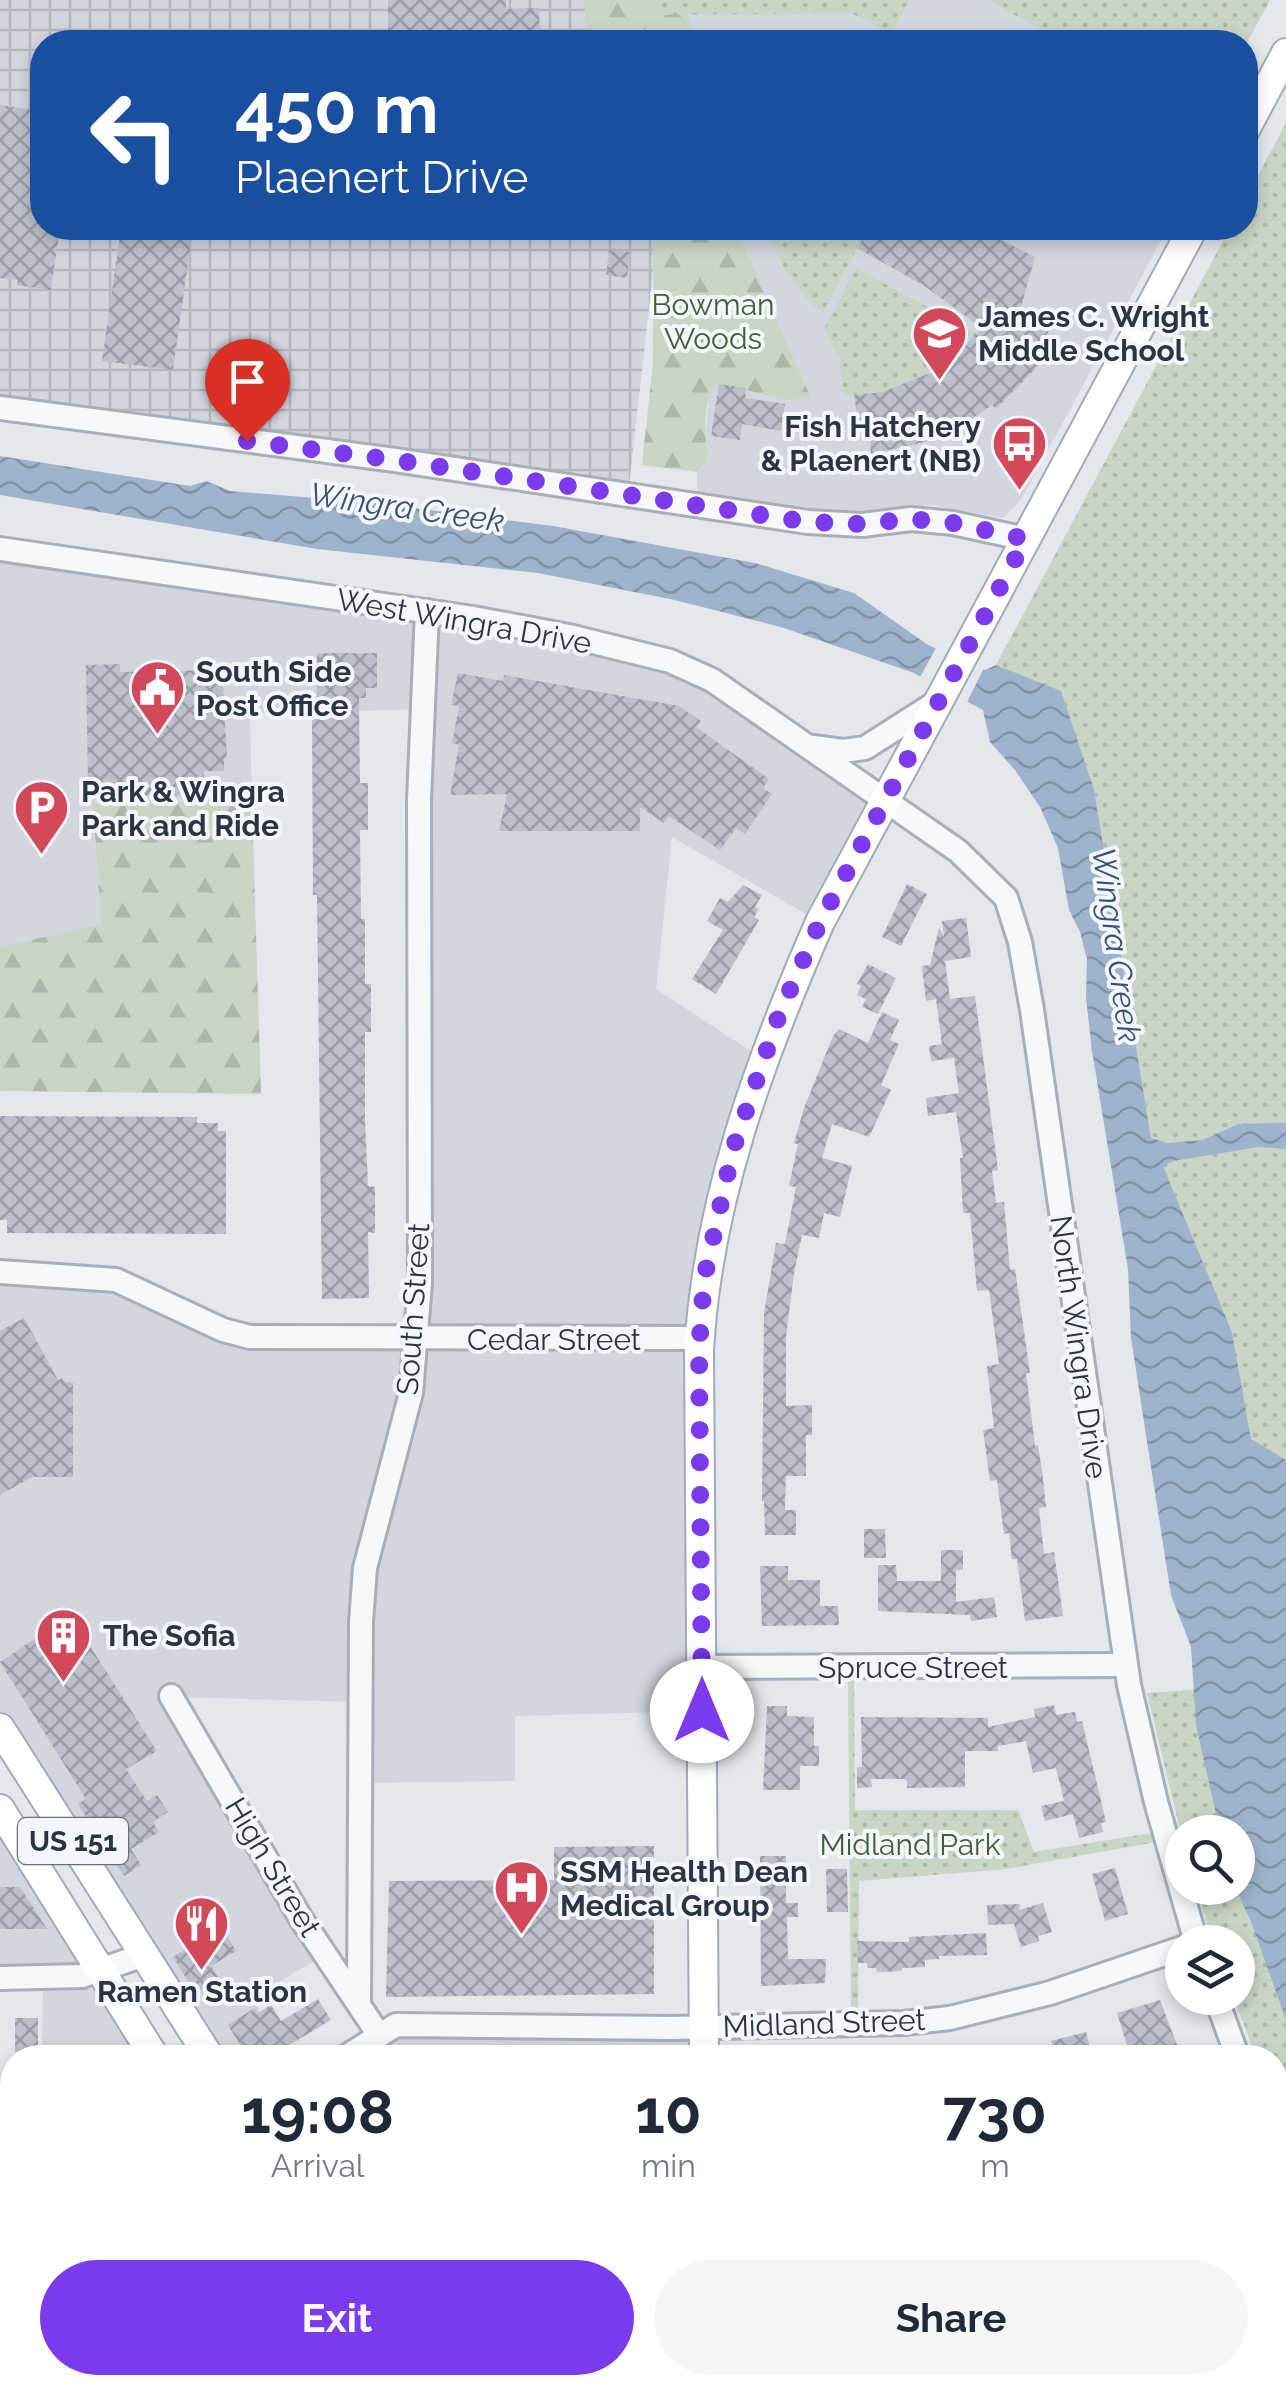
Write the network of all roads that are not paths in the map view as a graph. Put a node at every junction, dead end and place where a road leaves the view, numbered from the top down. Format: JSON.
{"nodes":[{"id":1,"x":1286,"y":53,"type":"edge"},
{"id":2,"x":1258,"y":106,"type":"edge"},
{"id":3,"x":1187,"y":240,"type":"edge"},
{"id":4,"x":0,"y":408,"type":"edge"},
{"id":5,"x":1026,"y":539,"type":"junction"},
{"id":6,"x":0,"y":549,"type":"edge"},
{"id":7,"x":427,"y":612,"type":"junction"},
{"id":8,"x":940,"y":700,"type":"junction"},
{"id":9,"x":810,"y":746,"type":"junction"},
{"id":10,"x":888,"y":800,"type":"junction"},
{"id":11,"x":0,"y":1272,"type":"edge"},
{"id":12,"x":700,"y":1338,"type":"junction"},
{"id":13,"x":415,"y":1339,"type":"junction"},
{"id":14,"x":1125,"y":1665,"type":"junction"},
{"id":15,"x":702,"y":1667,"type":"junction"},
{"id":16,"x":172,"y":1696,"type":"dead end"},
{"id":17,"x":0,"y":1728,"type":"edge"},
{"id":18,"x":0,"y":1809,"type":"edge"},
{"id":19,"x":1191,"y":1925,"type":"edge"},
{"id":20,"x":1165,"y":1954,"type":"edge"},
{"id":21,"x":144,"y":1956,"type":"junction"},
{"id":22,"x":99,"y":1972,"type":"junction"},
{"id":23,"x":0,"y":1978,"type":"edge"},
{"id":24,"x":359,"y":2001,"type":"junction"},
{"id":25,"x":1222,"y":2015,"type":"edge"},
{"id":26,"x":704,"y":2026,"type":"junction"},
{"id":27,"x":379,"y":2035,"type":"junction"},
{"id":28,"x":147,"y":2045,"type":"edge"},
{"id":29,"x":202,"y":2045,"type":"edge"},
{"id":30,"x":364,"y":2045,"type":"edge"},
{"id":31,"x":704,"y":2045,"type":"edge"},
{"id":32,"x":1233,"y":2045,"type":"edge"}],
"edges":[{"from":1,"to":2,"type":"main road"},
{"from":3,"to":5,"type":"main road"},
{"from":4,"to":5,"type":"street"},
{"from":5,"to":8,"type":"main road"},
{"from":6,"to":7,"type":"street","name":"West Wingra Drive"},
{"from":7,"to":9,"type":"street","name":"West Wingra Drive"},
{"from":7,"to":13,"type":"street","name":"South Street"},
{"from":8,"to":9,"type":"street"},
{"from":8,"to":10,"type":"main road"},
{"from":9,"to":10,"type":"street","name":"West Wingra Drive"},
{"from":10,"to":12,"type":"main road"},
{"from":10,"to":14,"type":"street","name":"North Wingra Drive"},
{"from":11,"to":13,"type":"street","name":"Cedar Street"},
{"from":12,"to":13,"type":"street","name":"Cedar Street"},
{"from":12,"to":15,"type":"main road"},
{"from":13,"to":24,"type":"street","name":"South Street"},
{"from":14,"to":15,"type":"street","name":"Spruce Street"},
{"from":14,"to":19,"type":"street","name":"North Wingra Drive"},
{"from":15,"to":26,"type":"main road"},
{"from":16,"to":24,"type":"street","name":"High Street"},
{"from":17,"to":21,"type":"main road","number":"US 151"},
{"from":18,"to":22,"type":"main road","number":"US 151"},
{"from":20,"to":26,"type":"street","name":"Midland Street"},
{"from":21,"to":22,"type":"street"},
{"from":21,"to":29,"type":"main road","number":"US 151"},
{"from":22,"to":23,"type":"street"},
{"from":22,"to":28,"type":"main road","number":"US 151"},
{"from":24,"to":27,"type":"street","name":"High Street"},
{"from":25,"to":32,"type":"street"},
{"from":26,"to":27,"type":"street","name":"Midland Street"},
{"from":26,"to":31,"type":"main road"},
{"from":27,"to":30,"type":"street","name":"Midland Street"}]}
